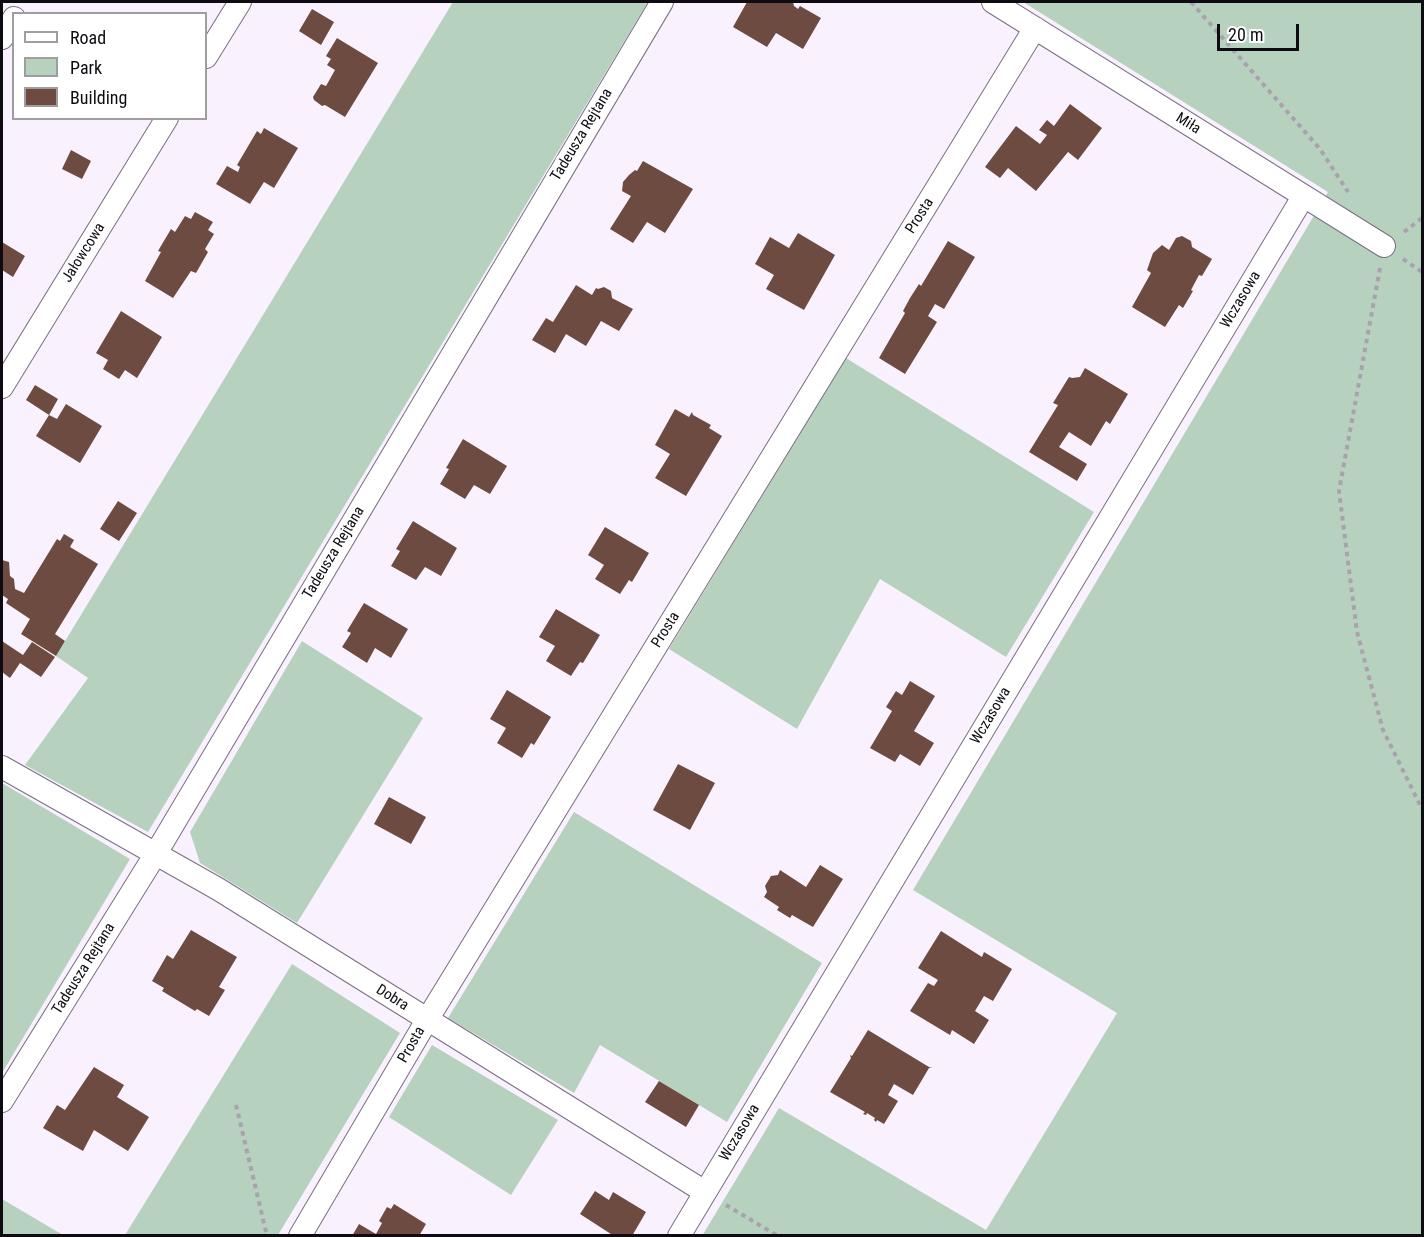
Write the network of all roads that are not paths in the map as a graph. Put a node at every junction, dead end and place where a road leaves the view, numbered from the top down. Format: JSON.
{"nodes":[{"id":1,"x":240,"y":2,"type":"edge"},
{"id":2,"x":662,"y":2,"type":"edge"},
{"id":3,"x":993,"y":2,"type":"edge"},
{"id":4,"x":12,"y":21,"type":"edge"},
{"id":5,"x":1035,"y":28,"type":"junction"},
{"id":6,"x":2,"y":38,"type":"edge"},
{"id":7,"x":207,"y":55,"type":"edge"},
{"id":8,"x":166,"y":120,"type":"edge"},
{"id":9,"x":1303,"y":197,"type":"junction"},
{"id":10,"x":1383,"y":246,"type":"road end"},
{"id":11,"x":2,"y":387,"type":"edge"},
{"id":12,"x":2,"y":767,"type":"edge"},
{"id":13,"x":155,"y":855,"type":"junction"},
{"id":14,"x":427,"y":1020,"type":"junction"},
{"id":15,"x":2,"y":1101,"type":"edge"},
{"id":16,"x":705,"y":1192,"type":"junction"},
{"id":17,"x":300,"y":1236,"type":"edge"},
{"id":18,"x":679,"y":1236,"type":"edge"}],
"edges":[{"from":1,"to":7,"type":"street"},
{"from":2,"to":13,"type":"street","name":"Tadeusza Rejtana"},
{"from":3,"to":5,"type":"street","name":"Miła"},
{"from":4,"to":6,"type":"street"},
{"from":5,"to":9,"type":"street","name":"Miła"},
{"from":5,"to":14,"type":"street","name":"Prosta"},
{"from":8,"to":11,"type":"street","name":"Jałowcowa"},
{"from":9,"to":10,"type":"street","name":"Miła"},
{"from":9,"to":16,"type":"street","name":"Wczasowa"},
{"from":12,"to":13,"type":"street","name":"Dobra"},
{"from":13,"to":14,"type":"street","name":"Dobra"},
{"from":13,"to":15,"type":"street","name":"Tadeusza Rejtana"},
{"from":14,"to":16,"type":"street","name":"Dobra"},
{"from":14,"to":17,"type":"street","name":"Prosta"},
{"from":16,"to":18,"type":"street","name":"Wczasowa"}]}
